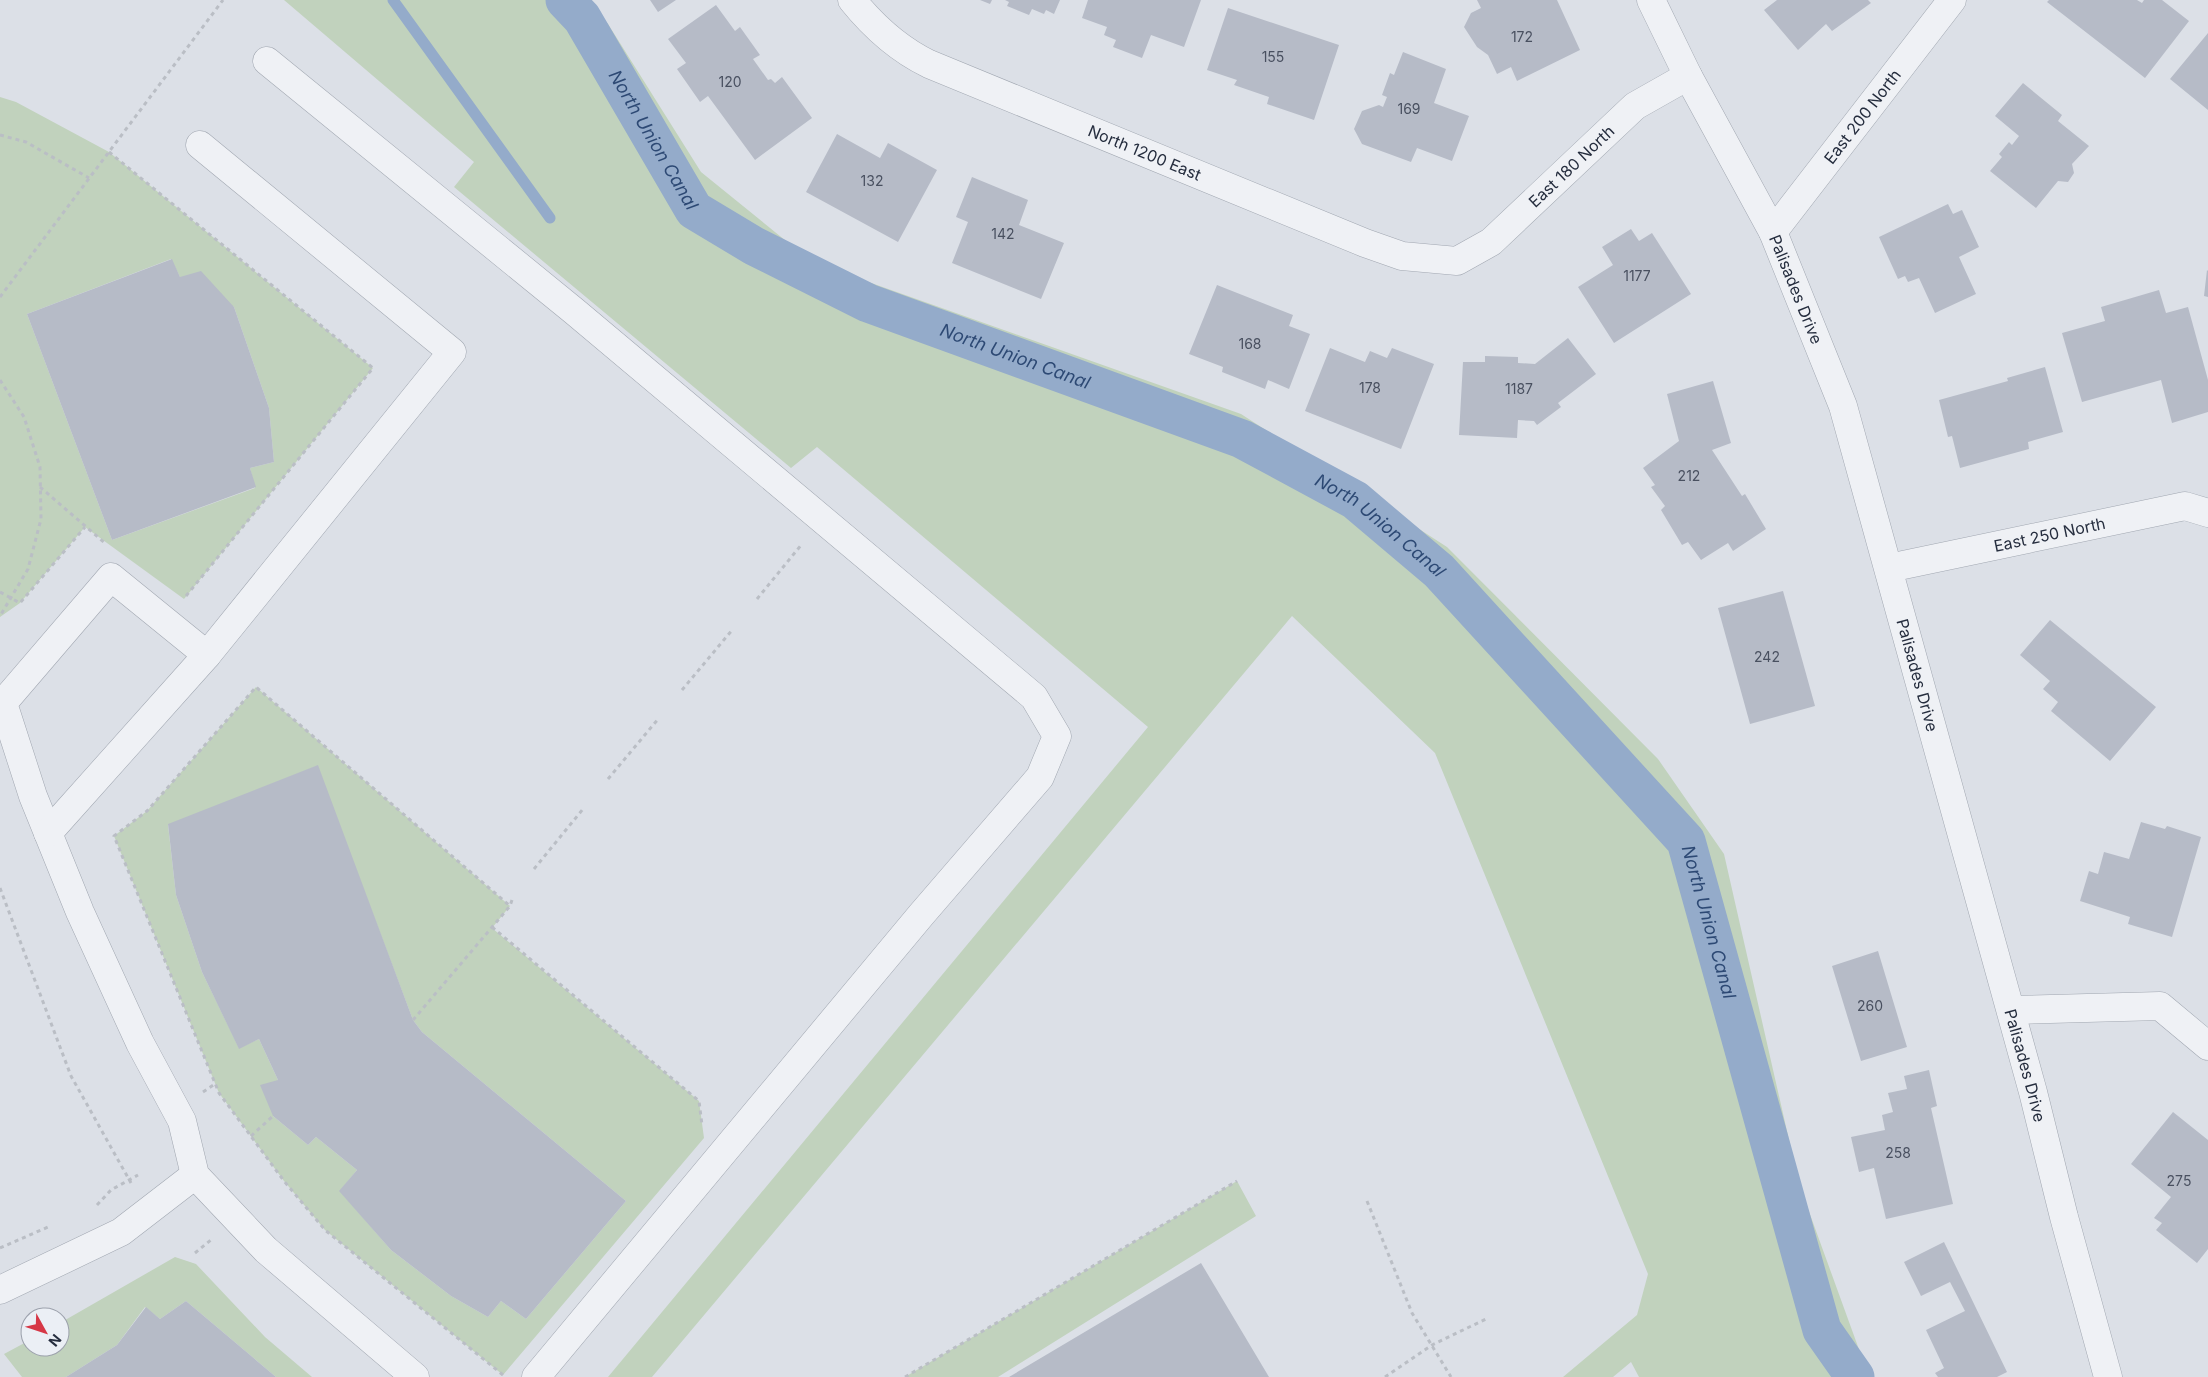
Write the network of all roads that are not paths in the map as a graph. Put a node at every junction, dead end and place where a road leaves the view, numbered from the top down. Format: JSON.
{"nodes":[{"id":1,"x":852,"y":0,"type":"edge"},
{"id":2,"x":1652,"y":0,"type":"edge"},
{"id":3,"x":1952,"y":0,"type":"edge"},
{"id":4,"x":267,"y":61,"type":"dead end"},
{"id":5,"x":1688,"y":76,"type":"junction"},
{"id":6,"x":200,"y":145,"type":"dead end"},
{"id":7,"x":1773,"y":232,"type":"junction"},
{"id":8,"x":1457,"y":261,"type":"joint"},
{"id":9,"x":2208,"y":513,"type":"edge"},
{"id":10,"x":1889,"y":568,"type":"junction"},
{"id":11,"x":208,"y":655,"type":"junction"},
{"id":12,"x":48,"y":833,"type":"junction"},
{"id":13,"x":2011,"y":1010,"type":"junction"},
{"id":14,"x":2208,"y":1046,"type":"edge"},
{"id":15,"x":195,"y":1174,"type":"junction"},
{"id":16,"x":0,"y":1290,"type":"edge"},
{"id":17,"x":415,"y":1377,"type":"edge"},
{"id":18,"x":536,"y":1377,"type":"edge"},
{"id":19,"x":2108,"y":1377,"type":"edge"}],
"edges":[{"from":1,"to":8,"type":"street","name":"North 1200 East"},
{"from":2,"to":5,"type":"street","name":"Palisades Drive"},
{"from":3,"to":7,"type":"street","name":"East 200 North"},
{"from":4,"to":18,"type":"street"},
{"from":5,"to":7,"type":"street","name":"Palisades Drive"},
{"from":5,"to":8,"type":"street","name":"East 180 North"},
{"from":6,"to":11,"type":"street"},
{"from":7,"to":10,"type":"street","name":"Palisades Drive"},
{"from":9,"to":10,"type":"street","name":"East 250 North"},
{"from":10,"to":13,"type":"street","name":"Palisades Drive"},
{"from":11,"to":12,"type":"street"},
{"from":11,"to":12,"type":"street"},
{"from":12,"to":15,"type":"street"},
{"from":13,"to":14,"type":"street"},
{"from":13,"to":19,"type":"street","name":"Palisades Drive"},
{"from":15,"to":16,"type":"street"},
{"from":15,"to":17,"type":"street"}]}
